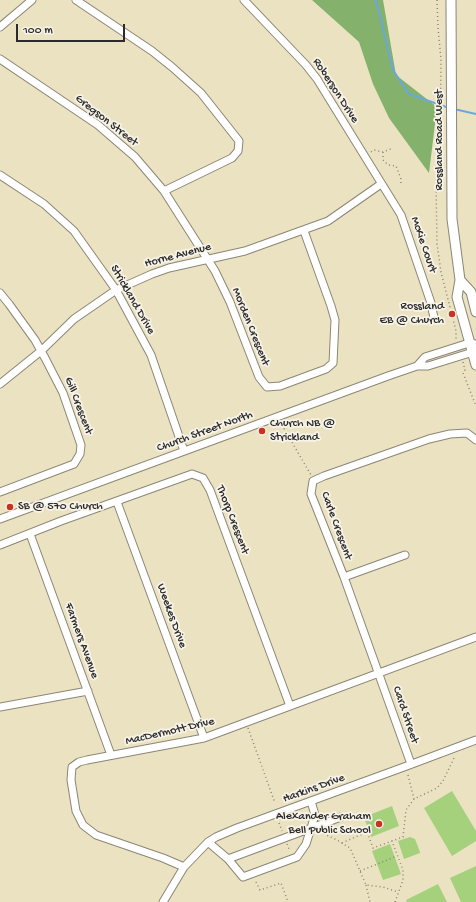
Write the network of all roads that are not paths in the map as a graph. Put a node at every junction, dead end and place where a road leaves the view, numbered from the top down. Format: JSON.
{"nodes":[{"id":1,"x":32,"y":0,"type":"edge"},
{"id":2,"x":76,"y":0,"type":"edge"},
{"id":3,"x":244,"y":0,"type":"edge"},
{"id":4,"x":451,"y":0,"type":"edge"},
{"id":5,"x":0,"y":27,"type":"edge"},
{"id":6,"x":0,"y":59,"type":"edge"},
{"id":7,"x":0,"y":175,"type":"edge"},
{"id":8,"x":382,"y":184,"type":"junction"},
{"id":9,"x":164,"y":191,"type":"junction"},
{"id":10,"x":304,"y":231,"type":"junction"},
{"id":11,"x":208,"y":259,"type":"junction"},
{"id":12,"x":460,"y":280,"type":"junction"},
{"id":13,"x":116,"y":290,"type":"junction"},
{"id":14,"x":0,"y":293,"type":"edge"},
{"id":15,"x":476,"y":312,"type":"edge"},
{"id":16,"x":434,"y":318,"type":"dead end"},
{"id":17,"x":474,"y":348,"type":"edge"},
{"id":18,"x":41,"y":351,"type":"junction"},
{"id":19,"x":476,"y":365,"type":"edge"},
{"id":20,"x":417,"y":366,"type":"junction"},
{"id":21,"x":0,"y":384,"type":"edge"},
{"id":22,"x":476,"y":440,"type":"edge"},
{"id":23,"x":184,"y":451,"type":"junction"},
{"id":24,"x":0,"y":492,"type":"edge"},
{"id":25,"x":117,"y":502,"type":"junction"},
{"id":26,"x":0,"y":519,"type":"edge"},
{"id":27,"x":30,"y":534,"type":"junction"},
{"id":28,"x":0,"y":545,"type":"edge"},
{"id":29,"x":405,"y":555,"type":"dead end"},
{"id":30,"x":344,"y":577,"type":"junction"},
{"id":31,"x":476,"y":638,"type":"edge"},
{"id":32,"x":379,"y":674,"type":"junction"},
{"id":33,"x":88,"y":691,"type":"junction"},
{"id":34,"x":290,"y":706,"type":"junction"},
{"id":35,"x":0,"y":707,"type":"edge"},
{"id":36,"x":204,"y":738,"type":"junction"},
{"id":37,"x":476,"y":740,"type":"edge"},
{"id":38,"x":111,"y":756,"type":"junction"},
{"id":39,"x":411,"y":764,"type":"junction"},
{"id":40,"x":311,"y":801,"type":"junction"},
{"id":41,"x":341,"y":817,"type":"dead end"},
{"id":42,"x":310,"y":829,"type":"junction"},
{"id":43,"x":208,"y":842,"type":"junction"},
{"id":44,"x":228,"y":859,"type":"junction"},
{"id":45,"x":184,"y":867,"type":"junction"},
{"id":46,"x":163,"y":902,"type":"edge"}],
"edges":[{"from":1,"to":5,"type":"street"},
{"from":2,"to":9,"type":"street"},
{"from":3,"to":8,"type":"street","name":"Roberson Drive"},
{"from":4,"to":12,"type":"main road","name":"Rossland Road West"},
{"from":6,"to":9,"type":"street","name":"Gregson Street"},
{"from":7,"to":13,"type":"street","name":"Strickland Drive"},
{"from":8,"to":10,"type":"street","name":"Horne Avenue"},
{"from":8,"to":16,"type":"street","name":"McKie Court"},
{"from":9,"to":11,"type":"street","name":"Gregson Street"},
{"from":10,"to":11,"type":"street","name":"Horne Avenue"},
{"from":10,"to":11,"type":"street","name":"Morden Crescent"},
{"from":11,"to":13,"type":"street","name":"Horne Avenue"},
{"from":12,"to":15,"type":"main road","name":"Rossland Road West"},
{"from":12,"to":17,"type":"main road","name":"Rossland Road West"},
{"from":13,"to":18,"type":"street","name":"Horne Avenue"},
{"from":13,"to":23,"type":"street","name":"Strickland Drive"},
{"from":14,"to":18,"type":"street","name":"Gill Crescent"},
{"from":17,"to":19,"type":"main road","name":"Rossland Road West"},
{"from":17,"to":20,"type":"street","name":"Church Street North"},
{"from":17,"to":20,"type":"street","name":"Church Street North"},
{"from":18,"to":21,"type":"street","name":"Horne Avenue"},
{"from":18,"to":24,"type":"street","name":"Gill Crescent"},
{"from":20,"to":23,"type":"street","name":"Church Street North"},
{"from":22,"to":30,"type":"street","name":"Carle Crescent"},
{"from":23,"to":26,"type":"street","name":"Church Street North"},
{"from":25,"to":27,"type":"street","name":"Thorp Crescent"},
{"from":25,"to":34,"type":"street","name":"Thorp Crescent"},
{"from":25,"to":36,"type":"street","name":"Weekes Drive"},
{"from":27,"to":28,"type":"street","name":"Thorp Crescent"},
{"from":27,"to":33,"type":"street","name":"Farmers Avenue"},
{"from":29,"to":30,"type":"street"},
{"from":30,"to":32,"type":"street","name":"Carle Crescent"},
{"from":31,"to":32,"type":"street","name":"MacDermott Drive"},
{"from":32,"to":34,"type":"street","name":"MacDermott Drive"},
{"from":32,"to":39,"type":"street","name":"Card Street"},
{"from":33,"to":35,"type":"street"},
{"from":33,"to":38,"type":"street","name":"Farmers Avenue"},
{"from":34,"to":36,"type":"street","name":"MacDermott Drive"},
{"from":36,"to":38,"type":"street","name":"MacDermott Drive"},
{"from":37,"to":39,"type":"street","name":"Harkins Drive"},
{"from":38,"to":45,"type":"street","name":"MacDermott Drive"},
{"from":39,"to":40,"type":"street","name":"Harkins Drive"},
{"from":40,"to":42,"type":"street"},
{"from":40,"to":43,"type":"street","name":"Harkins Drive"},
{"from":41,"to":42,"type":"street"},
{"from":42,"to":44,"type":"street"},
{"from":42,"to":44,"type":"street"},
{"from":43,"to":44,"type":"street"},
{"from":43,"to":45,"type":"street","name":"Harkins Drive"},
{"from":45,"to":46,"type":"street","name":"Harkins Drive"}]}
